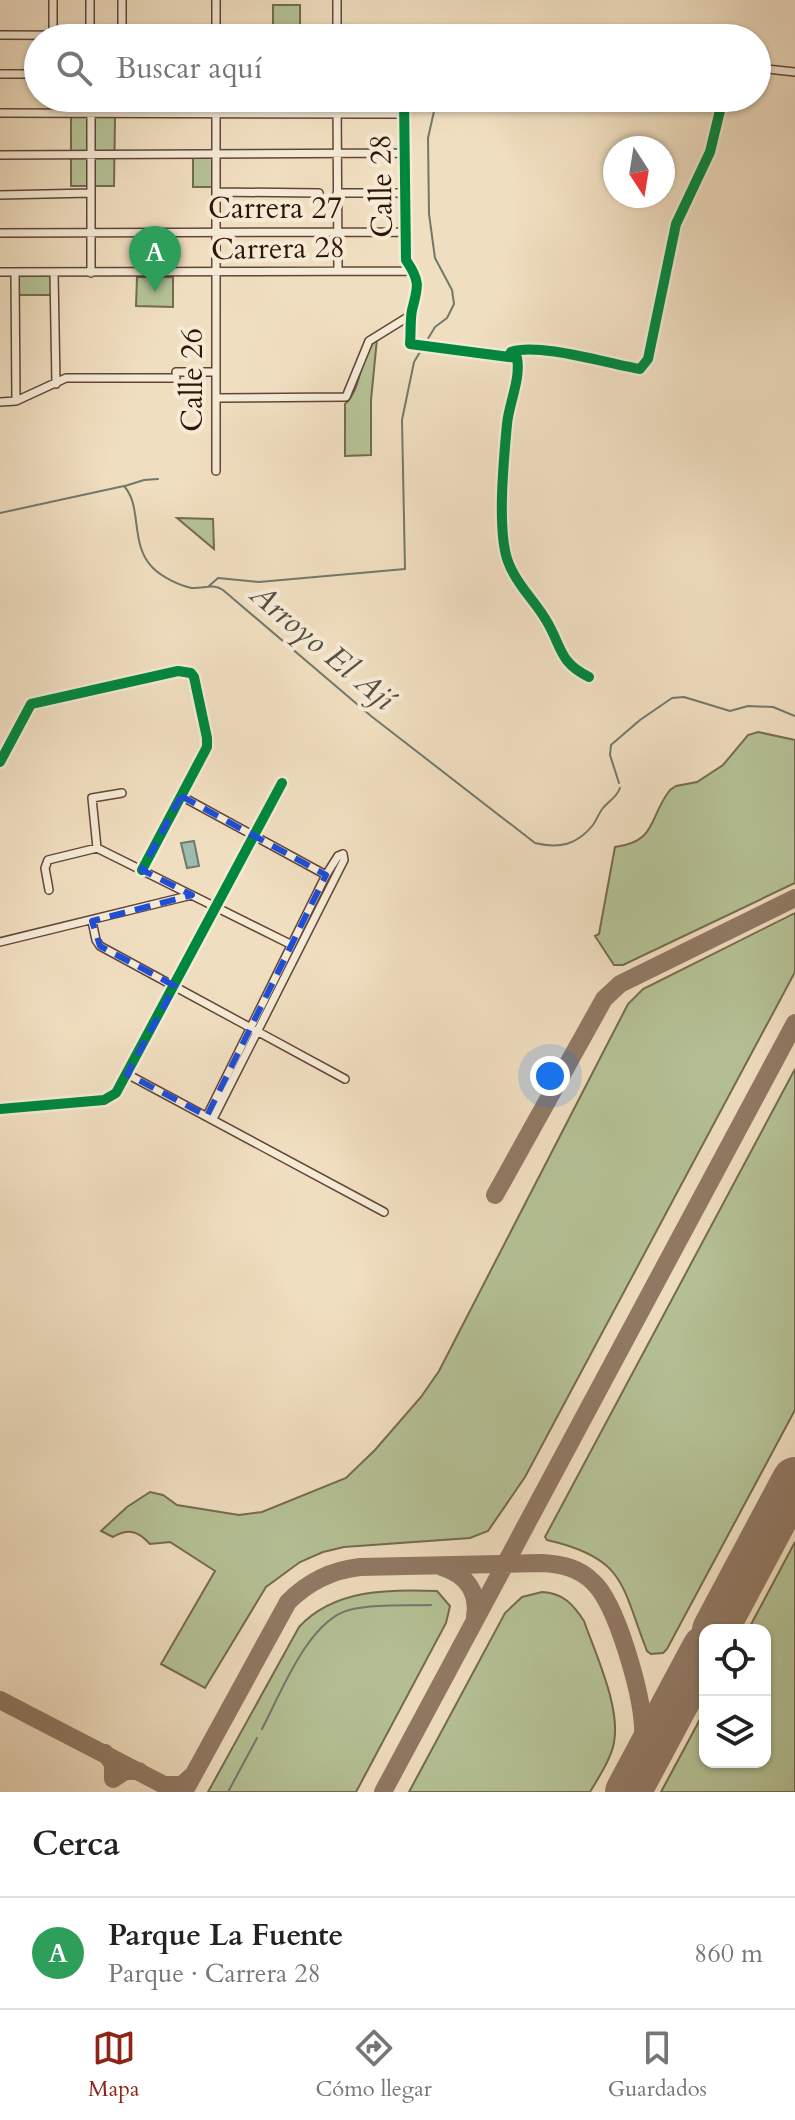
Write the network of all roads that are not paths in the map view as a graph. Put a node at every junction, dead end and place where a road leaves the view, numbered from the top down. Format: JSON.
{"nodes":[{"id":1,"x":53,"y":0,"type":"edge"},
{"id":2,"x":90,"y":0,"type":"edge"},
{"id":3,"x":122,"y":0,"type":"edge"},
{"id":4,"x":216,"y":0,"type":"edge"},
{"id":5,"x":337,"y":0,"type":"edge"},
{"id":6,"x":53,"y":24,"type":"edge"},
{"id":7,"x":90,"y":24,"type":"edge"},
{"id":8,"x":122,"y":24,"type":"edge"},
{"id":9,"x":216,"y":24,"type":"edge"},
{"id":10,"x":337,"y":24,"type":"edge"},
{"id":11,"x":0,"y":35,"type":"edge"},
{"id":12,"x":24,"y":35,"type":"edge"},
{"id":13,"x":771,"y":69,"type":"edge"},
{"id":14,"x":795,"y":72,"type":"edge"},
{"id":15,"x":0,"y":74,"type":"edge"},
{"id":16,"x":24,"y":74,"type":"edge"},
{"id":17,"x":720,"y":112,"type":"edge"},
{"id":18,"x":0,"y":113,"type":"edge"},
{"id":19,"x":91,"y":114,"type":"junction"},
{"id":20,"x":337,"y":114,"type":"junction"},
{"id":21,"x":404,"y":114,"type":"joint"},
{"id":22,"x":216,"y":115,"type":"junction"},
{"id":23,"x":337,"y":153,"type":"junction"},
{"id":24,"x":404,"y":153,"type":"junction"},
{"id":25,"x":216,"y":154,"type":"junction"},
{"id":26,"x":0,"y":155,"type":"edge"},
{"id":27,"x":91,"y":155,"type":"junction"},
{"id":28,"x":216,"y":192,"type":"junction"},
{"id":29,"x":91,"y":193,"type":"junction"},
{"id":30,"x":319,"y":193,"type":"dead end"},
{"id":31,"x":337,"y":193,"type":"junction"},
{"id":32,"x":406,"y":193,"type":"junction"},
{"id":33,"x":0,"y":195,"type":"edge"},
{"id":34,"x":216,"y":231,"type":"junction"},
{"id":35,"x":91,"y":232,"type":"junction"},
{"id":36,"x":337,"y":232,"type":"junction"},
{"id":37,"x":406,"y":232,"type":"junction"},
{"id":38,"x":0,"y":233,"type":"edge"},
{"id":39,"x":338,"y":271,"type":"junction"},
{"id":40,"x":413,"y":271,"type":"junction"},
{"id":41,"x":0,"y":272,"type":"edge"},
{"id":42,"x":15,"y":273,"type":"junction"},
{"id":43,"x":54,"y":273,"type":"junction"},
{"id":44,"x":91,"y":273,"type":"junction"},
{"id":45,"x":216,"y":273,"type":"junction"},
{"id":46,"x":411,"y":315,"type":"junction"},
{"id":47,"x":508,"y":357,"type":"junction"},
{"id":48,"x":216,"y":372,"type":"junction"},
{"id":49,"x":56,"y":384,"type":"junction"},
{"id":50,"x":217,"y":398,"type":"junction"},
{"id":51,"x":16,"y":401,"type":"junction"},
{"id":52,"x":0,"y":402,"type":"edge"},
{"id":53,"x":216,"y":471,"type":"dead end"},
{"id":54,"x":589,"y":677,"type":"dead end"},
{"id":55,"x":0,"y":762,"type":"edge"},
{"id":56,"x":282,"y":783,"type":"dead end"},
{"id":57,"x":122,"y":793,"type":"dead end"},
{"id":58,"x":181,"y":796,"type":"junction"},
{"id":59,"x":254,"y":836,"type":"junction"},
{"id":60,"x":97,"y":848,"type":"junction"},
{"id":61,"x":142,"y":870,"type":"junction"},
{"id":62,"x":326,"y":875,"type":"junction"},
{"id":63,"x":49,"y":890,"type":"dead end"},
{"id":64,"x":192,"y":895,"type":"junction"},
{"id":65,"x":217,"y":908,"type":"junction"},
{"id":66,"x":92,"y":921,"type":"junction"},
{"id":67,"x":0,"y":942,"type":"edge"},
{"id":68,"x":290,"y":944,"type":"junction"},
{"id":69,"x":175,"y":986,"type":"junction"},
{"id":70,"x":253,"y":1029,"type":"junction"},
{"id":71,"x":127,"y":1074,"type":"junction"},
{"id":72,"x":345,"y":1079,"type":"dead end"},
{"id":73,"x":0,"y":1109,"type":"edge"},
{"id":74,"x":210,"y":1117,"type":"junction"},
{"id":75,"x":384,"y":1212,"type":"dead end"}],
"edges":[{"from":1,"to":6,"type":"street"},
{"from":2,"to":7,"type":"street"},
{"from":3,"to":8,"type":"street"},
{"from":4,"to":9,"type":"street"},
{"from":5,"to":10,"type":"street"},
{"from":11,"to":12,"type":"street"},
{"from":13,"to":14,"type":"street"},
{"from":15,"to":16,"type":"street"},
{"from":17,"to":47,"type":"street"},
{"from":18,"to":19,"type":"street"},
{"from":19,"to":22,"type":"street"},
{"from":19,"to":27,"type":"street"},
{"from":20,"to":21,"type":"street"},
{"from":20,"to":22,"type":"street"},
{"from":20,"to":23,"type":"street"},
{"from":21,"to":24,"type":"street","name":"Calle 28"},
{"from":22,"to":25,"type":"street","name":"Calle 26"},
{"from":23,"to":24,"type":"street"},
{"from":23,"to":25,"type":"street"},
{"from":23,"to":31,"type":"street"},
{"from":24,"to":32,"type":"street","name":"Calle 28"},
{"from":25,"to":27,"type":"street"},
{"from":25,"to":28,"type":"street","name":"Calle 26"},
{"from":26,"to":27,"type":"street"},
{"from":27,"to":29,"type":"street"},
{"from":28,"to":30,"type":"street"},
{"from":28,"to":34,"type":"street","name":"Calle 26"},
{"from":29,"to":33,"type":"street"},
{"from":29,"to":35,"type":"street"},
{"from":31,"to":32,"type":"street"},
{"from":31,"to":36,"type":"street"},
{"from":32,"to":37,"type":"street","name":"Calle 28"},
{"from":34,"to":35,"type":"street","name":"Carrera 27"},
{"from":34,"to":36,"type":"street","name":"Carrera 27"},
{"from":34,"to":45,"type":"street","name":"Calle 26"},
{"from":35,"to":38,"type":"street","name":"Carrera 27"},
{"from":35,"to":44,"type":"street"},
{"from":36,"to":37,"type":"street","name":"Carrera 27"},
{"from":36,"to":39,"type":"street"},
{"from":37,"to":40,"type":"street","name":"Calle 28"},
{"from":39,"to":40,"type":"street","name":"Carrera 28"},
{"from":39,"to":45,"type":"street","name":"Carrera 28"},
{"from":40,"to":46,"type":"street","name":"Calle 28"},
{"from":41,"to":42,"type":"street","name":"Carrera 28"},
{"from":42,"to":43,"type":"street","name":"Carrera 28"},
{"from":42,"to":51,"type":"street"},
{"from":43,"to":44,"type":"street","name":"Carrera 28"},
{"from":43,"to":49,"type":"street"},
{"from":44,"to":45,"type":"street","name":"Carrera 28"},
{"from":45,"to":48,"type":"street","name":"Calle 26"},
{"from":46,"to":47,"type":"street","name":"Calle 28"},
{"from":46,"to":50,"type":"street"},
{"from":47,"to":54,"type":"street"},
{"from":48,"to":49,"type":"street"},
{"from":48,"to":50,"type":"street","name":"Calle 26"},
{"from":49,"to":51,"type":"street"},
{"from":50,"to":53,"type":"street","name":"Calle 26"},
{"from":51,"to":52,"type":"street"},
{"from":55,"to":58,"type":"street"},
{"from":56,"to":59,"type":"street"},
{"from":57,"to":60,"type":"street"},
{"from":58,"to":59,"type":"street"},
{"from":58,"to":61,"type":"street"},
{"from":59,"to":62,"type":"street"},
{"from":59,"to":65,"type":"street"},
{"from":60,"to":61,"type":"street"},
{"from":60,"to":63,"type":"street"},
{"from":61,"to":64,"type":"street"},
{"from":62,"to":68,"type":"street"},
{"from":62,"to":70,"type":"street"},
{"from":64,"to":65,"type":"street"},
{"from":64,"to":66,"type":"street"},
{"from":65,"to":68,"type":"street"},
{"from":65,"to":69,"type":"street"},
{"from":66,"to":67,"type":"street"},
{"from":66,"to":69,"type":"street"},
{"from":68,"to":70,"type":"street"},
{"from":69,"to":70,"type":"street"},
{"from":69,"to":71,"type":"street"},
{"from":70,"to":72,"type":"street"},
{"from":70,"to":74,"type":"street"},
{"from":71,"to":73,"type":"street"},
{"from":71,"to":74,"type":"street"},
{"from":74,"to":75,"type":"street"}]}
